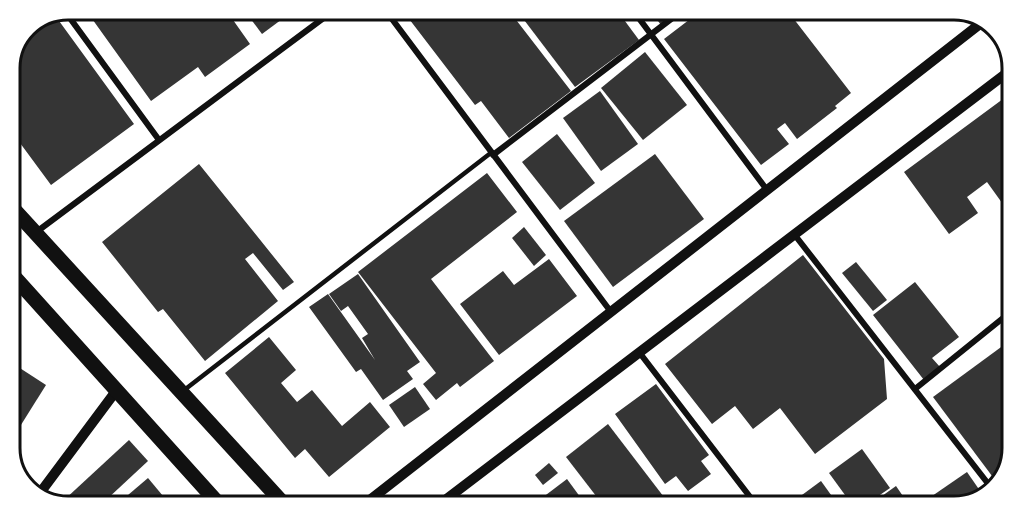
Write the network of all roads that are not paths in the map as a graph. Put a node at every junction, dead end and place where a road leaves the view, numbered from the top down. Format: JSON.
{"nodes":[{"id":1,"x":640,"y":19,"type":"edge"},
{"id":2,"x":671,"y":19,"type":"edge"},
{"id":3,"x":71,"y":20,"type":"edge"},
{"id":4,"x":321,"y":20,"type":"edge"},
{"id":5,"x":392,"y":20,"type":"edge"},
{"id":6,"x":978,"y":26,"type":"edge"},
{"id":7,"x":651,"y":34,"type":"junction"},
{"id":8,"x":1001,"y":77,"type":"edge"},
{"id":9,"x":159,"y":140,"type":"junction"},
{"id":10,"x":492,"y":153,"type":"junction"},
{"id":11,"x":768,"y":190,"type":"junction"},
{"id":12,"x":20,"y":217,"type":"edge"},
{"id":13,"x":34,"y":234,"type":"junction"},
{"id":14,"x":794,"y":234,"type":"junction"},
{"id":15,"x":20,"y":284,"type":"edge"},
{"id":16,"x":611,"y":312,"type":"junction"},
{"id":17,"x":1002,"y":319,"type":"edge"},
{"id":18,"x":639,"y":352,"type":"junction"},
{"id":19,"x":915,"y":389,"type":"junction"},
{"id":20,"x":116,"y":391,"type":"junction"},
{"id":21,"x":181,"y":393,"type":"junction"},
{"id":22,"x":987,"y":482,"type":"edge"},
{"id":23,"x":43,"y":490,"type":"edge"},
{"id":24,"x":212,"y":496,"type":"edge"},
{"id":25,"x":276,"y":496,"type":"edge"},
{"id":26,"x":375,"y":496,"type":"edge"},
{"id":27,"x":450,"y":496,"type":"edge"},
{"id":28,"x":749,"y":496,"type":"edge"}],
"edges":[{"from":1,"to":7,"type":"street"},
{"from":2,"to":7,"type":"street"},
{"from":3,"to":9,"type":"street"},
{"from":4,"to":9,"type":"street"},
{"from":5,"to":10,"type":"street"},
{"from":6,"to":11,"type":"street"},
{"from":7,"to":10,"type":"street"},
{"from":7,"to":11,"type":"street"},
{"from":8,"to":14,"type":"street"},
{"from":9,"to":13,"type":"street"},
{"from":10,"to":16,"type":"street"},
{"from":10,"to":21,"type":"lane"},
{"from":11,"to":16,"type":"street"},
{"from":12,"to":13,"type":"main road"},
{"from":13,"to":21,"type":"main road"},
{"from":14,"to":18,"type":"street"},
{"from":14,"to":19,"type":"street"},
{"from":15,"to":20,"type":"main road"},
{"from":16,"to":26,"type":"street"},
{"from":17,"to":19,"type":"street"},
{"from":18,"to":27,"type":"street"},
{"from":18,"to":28,"type":"street"},
{"from":19,"to":22,"type":"street"},
{"from":20,"to":23,"type":"street"},
{"from":20,"to":24,"type":"main road"},
{"from":21,"to":25,"type":"main road"}]}
